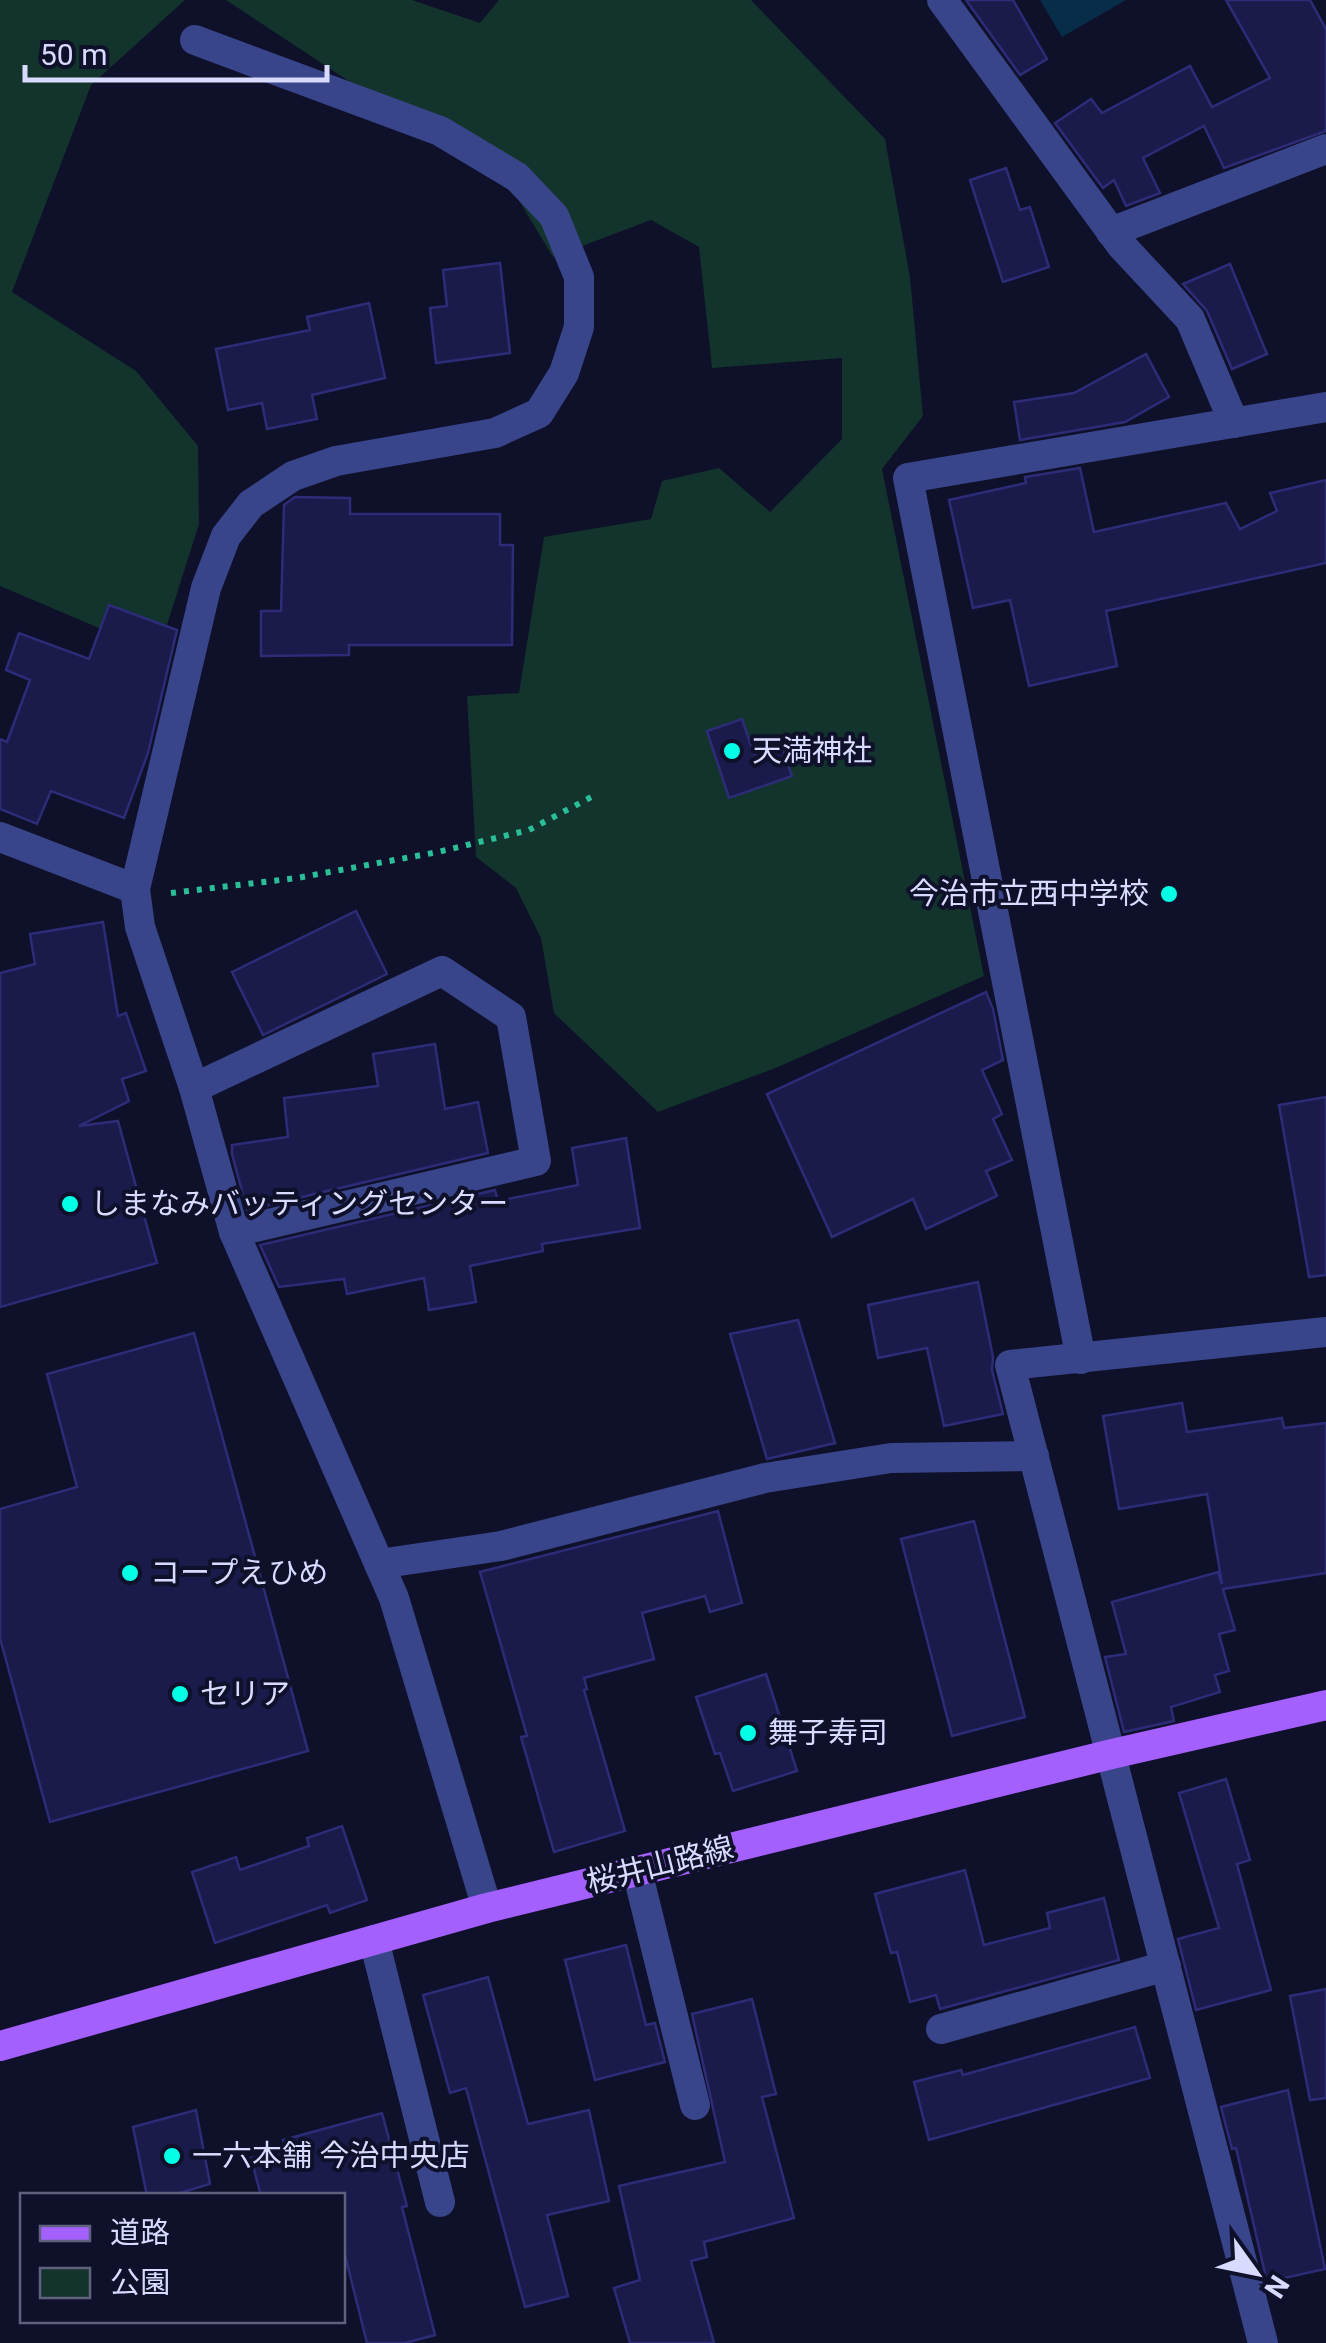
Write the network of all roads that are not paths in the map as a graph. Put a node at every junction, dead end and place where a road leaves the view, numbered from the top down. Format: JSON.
{"nodes":[{"id":1,"x":942,"y":0,"type":"edge"},
{"id":2,"x":195,"y":40,"type":"dead end"},
{"id":3,"x":1326,"y":150,"type":"edge"},
{"id":4,"x":1111,"y":232,"type":"junction"},
{"id":5,"x":1326,"y":407,"type":"edge"},
{"id":6,"x":1234,"y":423,"type":"junction"},
{"id":7,"x":0,"y":837,"type":"edge"},
{"id":8,"x":134,"y":890,"type":"junction"},
{"id":9,"x":194,"y":1088,"type":"junction"},
{"id":10,"x":234,"y":1232,"type":"junction"},
{"id":11,"x":1326,"y":1332,"type":"edge"},
{"id":12,"x":1082,"y":1359,"type":"junction"},
{"id":13,"x":1034,"y":1456,"type":"junction"},
{"id":14,"x":379,"y":1564,"type":"junction"},
{"id":15,"x":1326,"y":1704,"type":"edge"},
{"id":16,"x":1112,"y":1754,"type":"junction"},
{"id":17,"x":637,"y":1871,"type":"junction"},
{"id":18,"x":487,"y":1908,"type":"junction"},
{"id":19,"x":374,"y":1940,"type":"junction"},
{"id":20,"x":1166,"y":1966,"type":"junction"},
{"id":21,"x":942,"y":2029,"type":"dead end"},
{"id":22,"x":0,"y":2046,"type":"edge"},
{"id":23,"x":696,"y":2105,"type":"dead end"},
{"id":24,"x":440,"y":2202,"type":"dead end"},
{"id":25,"x":1264,"y":2343,"type":"edge"}],
"edges":[{"from":1,"to":4,"type":"street"},
{"from":2,"to":8,"type":"street"},
{"from":3,"to":4,"type":"street"},
{"from":4,"to":6,"type":"street"},
{"from":5,"to":6,"type":"street"},
{"from":6,"to":12,"type":"street"},
{"from":7,"to":8,"type":"street"},
{"from":8,"to":9,"type":"street"},
{"from":9,"to":10,"type":"street"},
{"from":9,"to":10,"type":"street"},
{"from":10,"to":14,"type":"street"},
{"from":11,"to":12,"type":"street"},
{"from":12,"to":13,"type":"street"},
{"from":13,"to":14,"type":"street"},
{"from":13,"to":16,"type":"street"},
{"from":14,"to":18,"type":"street"},
{"from":15,"to":16,"type":"main road","name":"桜井山路線"},
{"from":16,"to":17,"type":"main road","name":"桜井山路線"},
{"from":16,"to":20,"type":"street"},
{"from":17,"to":18,"type":"main road","name":"桜井山路線"},
{"from":17,"to":23,"type":"street"},
{"from":18,"to":19,"type":"main road","name":"桜井山路線"},
{"from":19,"to":22,"type":"main road","name":"桜井山路線"},
{"from":19,"to":24,"type":"street"},
{"from":20,"to":21,"type":"street"},
{"from":20,"to":25,"type":"street"}]}
